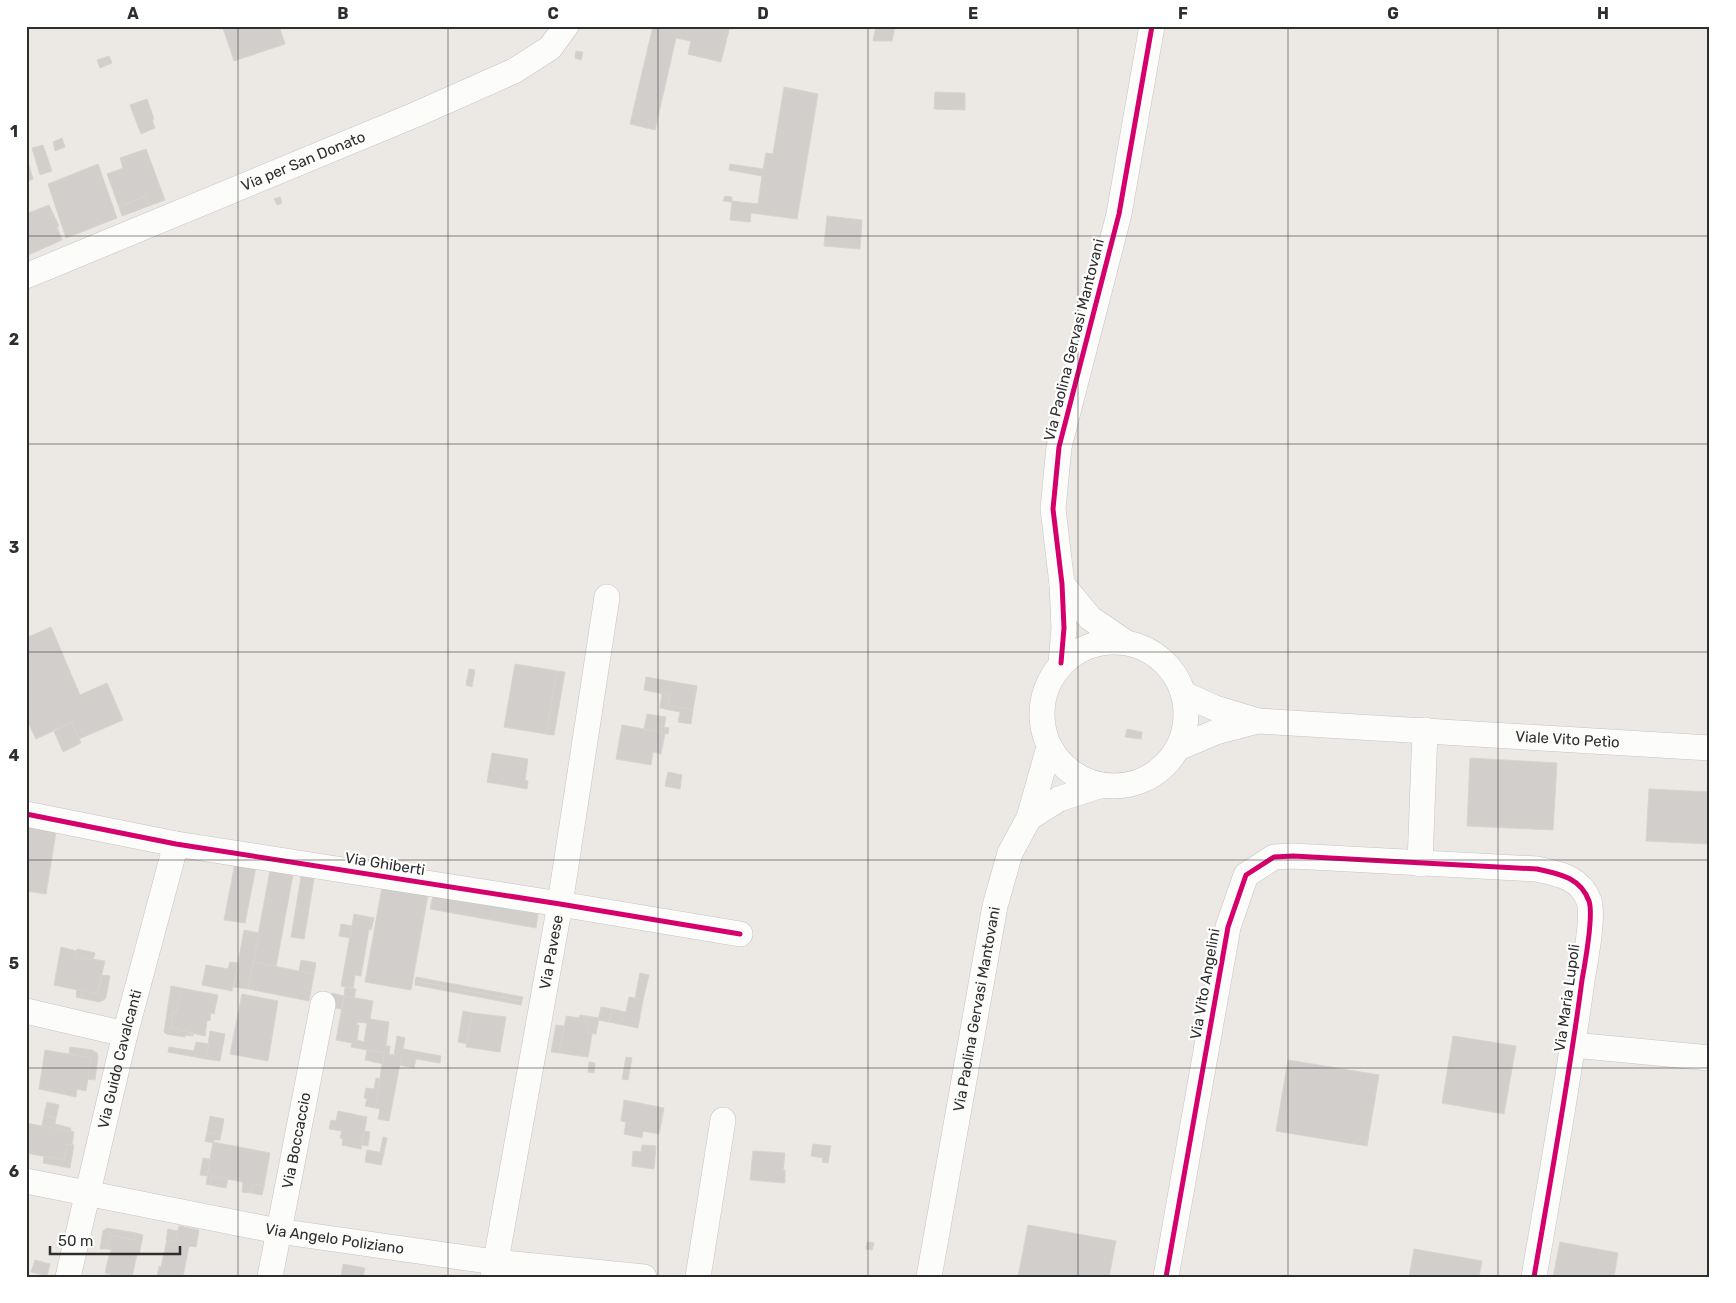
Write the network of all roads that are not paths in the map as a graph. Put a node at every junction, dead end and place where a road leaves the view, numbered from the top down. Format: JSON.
{"nodes":[{"id":1,"x":566,"y":26,"type":"edge"},
{"id":2,"x":1152,"y":26,"type":"edge"},
{"id":3,"x":26,"y":276,"type":"edge"},
{"id":4,"x":1062,"y":584,"type":"junction"},
{"id":5,"x":607,"y":597,"type":"dead end"},
{"id":6,"x":1125,"y":642,"type":"junction"},
{"id":7,"x":1061,"y":664,"type":"junction"},
{"id":8,"x":1184,"y":694,"type":"junction"},
{"id":9,"x":1258,"y":721,"type":"junction"},
{"id":10,"x":1425,"y":730,"type":"junction"},
{"id":11,"x":1049,"y":747,"type":"junction"},
{"id":12,"x":1178,"y":748,"type":"junction"},
{"id":13,"x":1710,"y":748,"type":"edge"},
{"id":14,"x":1102,"y":785,"type":"junction"},
{"id":15,"x":26,"y":814,"type":"edge"},
{"id":16,"x":1029,"y":818,"type":"junction"},
{"id":17,"x":176,"y":844,"type":"junction"},
{"id":18,"x":1420,"y":864,"type":"junction"},
{"id":19,"x":560,"y":904,"type":"junction"},
{"id":20,"x":740,"y":934,"type":"dead end"},
{"id":21,"x":323,"y":1004,"type":"dead end"},
{"id":22,"x":26,"y":1010,"type":"edge"},
{"id":23,"x":125,"y":1034,"type":"junction"},
{"id":24,"x":1573,"y":1044,"type":"junction"},
{"id":25,"x":1710,"y":1058,"type":"edge"},
{"id":26,"x":722,"y":1120,"type":"dead end"},
{"id":27,"x":26,"y":1181,"type":"edge"},
{"id":28,"x":89,"y":1194,"type":"junction"},
{"id":29,"x":278,"y":1231,"type":"junction"},
{"id":30,"x":494,"y":1270,"type":"edge"},
{"id":31,"x":68,"y":1277,"type":"edge"},
{"id":32,"x":270,"y":1277,"type":"edge"},
{"id":33,"x":644,"y":1277,"type":"edge"},
{"id":34,"x":698,"y":1277,"type":"edge"},
{"id":35,"x":929,"y":1277,"type":"edge"},
{"id":36,"x":1166,"y":1277,"type":"edge"},
{"id":37,"x":1534,"y":1277,"type":"edge"}],
"edges":[{"from":1,"to":3,"type":"street","name":"Via per San Donato"},
{"from":2,"to":4,"type":"street","name":"Via Paolina Gervasi Mantovani"},
{"from":4,"to":6,"type":"street"},
{"from":4,"to":7,"type":"street","name":"Via Paolina Gervasi Mantovani"},
{"from":5,"to":19,"type":"street","name":"Via Pavese"},
{"from":6,"to":7,"type":"street"},
{"from":6,"to":8,"type":"street"},
{"from":7,"to":11,"type":"street"},
{"from":8,"to":9,"type":"street"},
{"from":8,"to":12,"type":"street"},
{"from":9,"to":10,"type":"street","name":"Viale Vito Petìo"},
{"from":9,"to":12,"type":"street"},
{"from":10,"to":13,"type":"street","name":"Viale Vito Petìo"},
{"from":10,"to":18,"type":"street"},
{"from":11,"to":14,"type":"street"},
{"from":11,"to":16,"type":"street","name":"Via Paolina Gervasi Mantovani"},
{"from":12,"to":14,"type":"street"},
{"from":14,"to":16,"type":"street"},
{"from":15,"to":17,"type":"street","name":"Via Ghiberti"},
{"from":16,"to":35,"type":"street","name":"Via Paolina Gervasi Mantovani"},
{"from":17,"to":19,"type":"street","name":"Via Ghiberti"},
{"from":17,"to":23,"type":"street","name":"Via Guido Cavalcanti"},
{"from":18,"to":24,"type":"street","name":"Via Maria Lupoli"},
{"from":18,"to":36,"type":"street","name":"Via Vito Angelini"},
{"from":19,"to":20,"type":"street","name":"Via Ghiberti"},
{"from":19,"to":30,"type":"street","name":"Via Pavese"},
{"from":21,"to":29,"type":"street","name":"Via Boccaccio"},
{"from":22,"to":23,"type":"street"},
{"from":23,"to":28,"type":"street","name":"Via Guido Cavalcanti"},
{"from":24,"to":25,"type":"street"},
{"from":24,"to":37,"type":"street","name":"Via Maria Lupoli"},
{"from":26,"to":34,"type":"street"},
{"from":27,"to":28,"type":"street","name":"Via Angelo Poliziano"},
{"from":28,"to":29,"type":"street","name":"Via Angelo Poliziano"},
{"from":28,"to":31,"type":"street","name":"Via Guido Cavalcanti"},
{"from":29,"to":30,"type":"street","name":"Via Angelo Poliziano"},
{"from":29,"to":32,"type":"street","name":"Via Boccaccio"},
{"from":30,"to":33,"type":"street","name":"Via Angelo Poliziano"}]}
